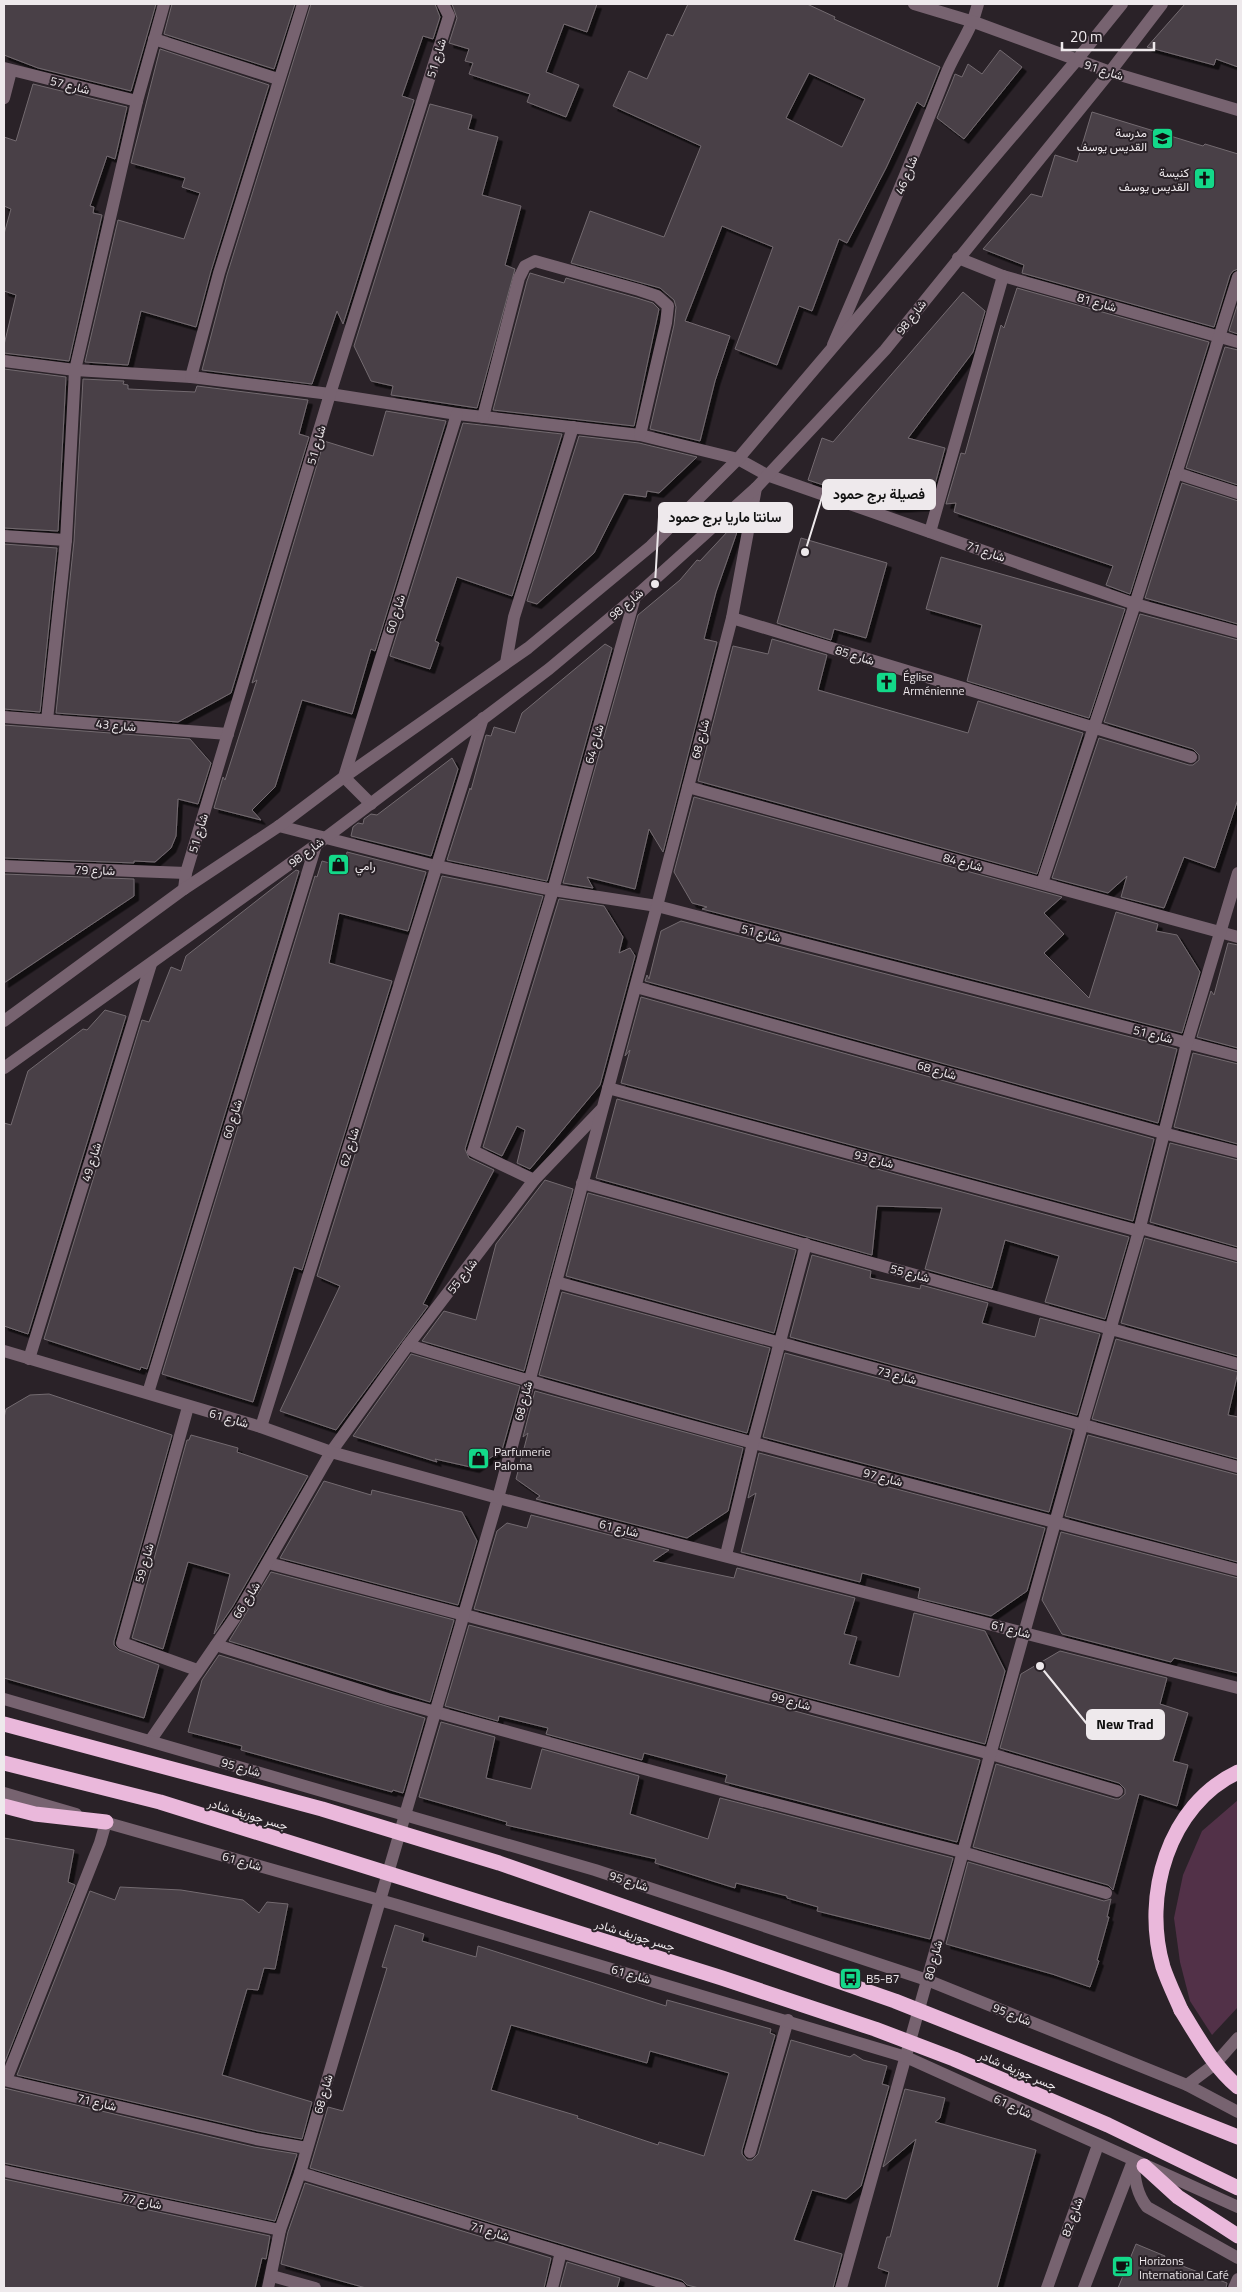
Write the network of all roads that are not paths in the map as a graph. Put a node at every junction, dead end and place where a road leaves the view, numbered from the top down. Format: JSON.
{"nodes":[{"id":1,"x":164,"y":4,"type":"edge"},
{"id":2,"x":303,"y":4,"type":"edge"},
{"id":3,"x":443,"y":4,"type":"edge"},
{"id":4,"x":914,"y":4,"type":"edge"},
{"id":5,"x":978,"y":4,"type":"edge"},
{"id":6,"x":1122,"y":4,"type":"edge"},
{"id":7,"x":1162,"y":4,"type":"edge"},
{"id":8,"x":974,"y":22,"type":"junction"},
{"id":9,"x":154,"y":40,"type":"junction"},
{"id":10,"x":1076,"y":61,"type":"junction"},
{"id":11,"x":7,"y":69,"type":"edge"},
{"id":12,"x":1110,"y":72,"type":"junction"},
{"id":13,"x":278,"y":79,"type":"junction"},
{"id":14,"x":4,"y":98,"type":"edge"},
{"id":15,"x":137,"y":101,"type":"junction"},
{"id":16,"x":1238,"y":110,"type":"edge"},
{"id":17,"x":958,"y":258,"type":"junction"},
{"id":18,"x":1003,"y":276,"type":"junction"},
{"id":19,"x":1238,"y":277,"type":"edge"},
{"id":20,"x":1219,"y":336,"type":"junction"},
{"id":21,"x":1238,"y":342,"type":"edge"},
{"id":22,"x":832,"y":347,"type":"junction"},
{"id":23,"x":4,"y":361,"type":"edge"},
{"id":24,"x":75,"y":370,"type":"junction"},
{"id":25,"x":191,"y":377,"type":"junction"},
{"id":26,"x":330,"y":394,"type":"junction"},
{"id":27,"x":457,"y":414,"type":"junction"},
{"id":28,"x":484,"y":417,"type":"junction"},
{"id":29,"x":573,"y":427,"type":"junction"},
{"id":30,"x":640,"y":435,"type":"junction"},
{"id":31,"x":738,"y":459,"type":"junction"},
{"id":32,"x":1176,"y":473,"type":"junction"},
{"id":33,"x":767,"y":475,"type":"junction"},
{"id":34,"x":756,"y":488,"type":"junction"},
{"id":35,"x":1238,"y":493,"type":"edge"},
{"id":36,"x":930,"y":532,"type":"junction"},
{"id":37,"x":4,"y":536,"type":"edge"},
{"id":38,"x":66,"y":540,"type":"junction"},
{"id":39,"x":635,"y":597,"type":"junction"},
{"id":40,"x":1136,"y":604,"type":"junction"},
{"id":41,"x":732,"y":618,"type":"junction"},
{"id":42,"x":1238,"y":632,"type":"edge"},
{"id":43,"x":506,"y":663,"type":"junction"},
{"id":44,"x":4,"y":717,"type":"edge"},
{"id":45,"x":483,"y":718,"type":"junction"},
{"id":46,"x":47,"y":720,"type":"junction"},
{"id":47,"x":1094,"y":727,"type":"junction"},
{"id":48,"x":228,"y":734,"type":"junction"},
{"id":49,"x":1192,"y":757,"type":"dead end"},
{"id":50,"x":344,"y":777,"type":"junction"},
{"id":51,"x":688,"y":787,"type":"junction"},
{"id":52,"x":371,"y":804,"type":"junction"},
{"id":53,"x":280,"y":826,"type":"junction"},
{"id":54,"x":321,"y":841,"type":"junction"},
{"id":55,"x":4,"y":866,"type":"edge"},
{"id":56,"x":436,"y":866,"type":"junction"},
{"id":57,"x":186,"y":873,"type":"junction"},
{"id":58,"x":1238,"y":873,"type":"edge"},
{"id":59,"x":1042,"y":883,"type":"junction"},
{"id":60,"x":184,"y":889,"type":"junction"},
{"id":61,"x":553,"y":890,"type":"junction"},
{"id":62,"x":657,"y":906,"type":"junction"},
{"id":63,"x":1219,"y":932,"type":"junction"},
{"id":64,"x":1238,"y":937,"type":"edge"},
{"id":65,"x":151,"y":964,"type":"junction"},
{"id":66,"x":636,"y":986,"type":"junction"},
{"id":67,"x":4,"y":1021,"type":"edge"},
{"id":68,"x":1187,"y":1042,"type":"junction"},
{"id":69,"x":1238,"y":1056,"type":"edge"},
{"id":70,"x":4,"y":1068,"type":"edge"},
{"id":71,"x":608,"y":1088,"type":"junction"},
{"id":72,"x":602,"y":1108,"type":"junction"},
{"id":73,"x":1163,"y":1133,"type":"junction"},
{"id":74,"x":1238,"y":1152,"type":"edge"},
{"id":75,"x":534,"y":1180,"type":"junction"},
{"id":76,"x":582,"y":1183,"type":"junction"},
{"id":77,"x":1139,"y":1230,"type":"junction"},
{"id":78,"x":806,"y":1244,"type":"junction"},
{"id":79,"x":1238,"y":1255,"type":"edge"},
{"id":80,"x":556,"y":1282,"type":"junction"},
{"id":81,"x":1110,"y":1328,"type":"junction"},
{"id":82,"x":779,"y":1343,"type":"junction"},
{"id":83,"x":408,"y":1345,"type":"junction"},
{"id":84,"x":4,"y":1351,"type":"edge"},
{"id":85,"x":30,"y":1359,"type":"junction"},
{"id":86,"x":1238,"y":1364,"type":"edge"},
{"id":87,"x":529,"y":1381,"type":"junction"},
{"id":88,"x":148,"y":1393,"type":"junction"},
{"id":89,"x":188,"y":1406,"type":"junction"},
{"id":90,"x":1082,"y":1426,"type":"junction"},
{"id":91,"x":261,"y":1427,"type":"junction"},
{"id":92,"x":752,"y":1443,"type":"junction"},
{"id":93,"x":332,"y":1452,"type":"junction"},
{"id":94,"x":1238,"y":1467,"type":"edge"},
{"id":95,"x":498,"y":1498,"type":"junction"},
{"id":96,"x":1056,"y":1522,"type":"junction"},
{"id":97,"x":726,"y":1555,"type":"junction"},
{"id":98,"x":268,"y":1563,"type":"junction"},
{"id":99,"x":1238,"y":1570,"type":"edge"},
{"id":100,"x":463,"y":1615,"type":"junction"},
{"id":101,"x":1025,"y":1632,"type":"junction"},
{"id":102,"x":216,"y":1645,"type":"junction"},
{"id":103,"x":197,"y":1670,"type":"junction"},
{"id":104,"x":1238,"y":1688,"type":"edge"},
{"id":105,"x":4,"y":1699,"type":"edge"},
{"id":106,"x":436,"y":1710,"type":"junction"},
{"id":107,"x":4,"y":1724,"type":"edge"},
{"id":108,"x":150,"y":1741,"type":"junction"},
{"id":109,"x":991,"y":1754,"type":"junction"},
{"id":110,"x":4,"y":1763,"type":"edge"},
{"id":111,"x":1238,"y":1772,"type":"edge"},
{"id":112,"x":1117,"y":1791,"type":"dead end"},
{"id":113,"x":4,"y":1793,"type":"edge"},
{"id":114,"x":4,"y":1806,"type":"edge"},
{"id":115,"x":406,"y":1814,"type":"junction"},
{"id":116,"x":106,"y":1822,"type":"junction"},
{"id":117,"x":962,"y":1852,"type":"junction"},
{"id":118,"x":1106,"y":1893,"type":"dead end"},
{"id":119,"x":380,"y":1900,"type":"junction"},
{"id":120,"x":927,"y":1980,"type":"junction"},
{"id":121,"x":788,"y":2020,"type":"junction"},
{"id":122,"x":1238,"y":2038,"type":"edge"},
{"id":123,"x":906,"y":2057,"type":"junction"},
{"id":124,"x":5,"y":2080,"type":"edge"},
{"id":125,"x":1187,"y":2085,"type":"junction"},
{"id":126,"x":1238,"y":2087,"type":"edge"},
{"id":127,"x":1238,"y":2112,"type":"edge"},
{"id":128,"x":1238,"y":2137,"type":"edge"},
{"id":129,"x":1098,"y":2145,"type":"junction"},
{"id":130,"x":307,"y":2148,"type":"junction"},
{"id":131,"x":750,"y":2152,"type":"dead end"},
{"id":132,"x":1138,"y":2163,"type":"junction"},
{"id":133,"x":4,"y":2171,"type":"edge"},
{"id":134,"x":300,"y":2173,"type":"junction"},
{"id":135,"x":1238,"y":2188,"type":"edge"},
{"id":136,"x":1238,"y":2207,"type":"edge"},
{"id":137,"x":280,"y":2230,"type":"junction"},
{"id":138,"x":1238,"y":2236,"type":"edge"},
{"id":139,"x":561,"y":2252,"type":"junction"},
{"id":140,"x":1238,"y":2258,"type":"edge"},
{"id":141,"x":1238,"y":2279,"type":"edge"},
{"id":142,"x":270,"y":2282,"type":"edge"},
{"id":143,"x":1050,"y":2287,"type":"edge"},
{"id":144,"x":315,"y":2288,"type":"edge"},
{"id":145,"x":552,"y":2288,"type":"edge"},
{"id":146,"x":680,"y":2288,"type":"edge"},
{"id":147,"x":841,"y":2288,"type":"edge"},
{"id":148,"x":1084,"y":2288,"type":"edge"},
{"id":149,"x":1234,"y":2288,"type":"edge"}],
"edges":[{"from":1,"to":9,"type":"street"},
{"from":2,"to":13,"type":"street"},
{"from":3,"to":26,"type":"street","name":"شارع 51"},
{"from":4,"to":8,"type":"street","name":"شارع 91"},
{"from":5,"to":8,"type":"street","name":"شارع 46"},
{"from":6,"to":10,"type":"street"},
{"from":7,"to":12,"type":"street","name":"شارع 98"},
{"from":8,"to":10,"type":"street","name":"شارع 91"},
{"from":8,"to":22,"type":"street","name":"شارع 46"},
{"from":9,"to":13,"type":"street"},
{"from":9,"to":15,"type":"street"},
{"from":10,"to":12,"type":"street","name":"شارع 91"},
{"from":10,"to":22,"type":"street"},
{"from":11,"to":14,"type":"street"},
{"from":11,"to":15,"type":"street","name":"شارع 57"},
{"from":12,"to":16,"type":"street","name":"شارع 91"},
{"from":12,"to":17,"type":"street","name":"شارع 98"},
{"from":13,"to":25,"type":"street"},
{"from":15,"to":24,"type":"street"},
{"from":17,"to":18,"type":"street","name":"شارع 81"},
{"from":17,"to":33,"type":"street","name":"شارع 98"},
{"from":18,"to":20,"type":"street","name":"شارع 81"},
{"from":18,"to":36,"type":"street"},
{"from":19,"to":20,"type":"street"},
{"from":20,"to":21,"type":"street","name":"شارع 81"},
{"from":20,"to":32,"type":"street"},
{"from":22,"to":31,"type":"street"},
{"from":23,"to":24,"type":"street","name":"شارع 71"},
{"from":24,"to":25,"type":"street","name":"شارع 71"},
{"from":24,"to":38,"type":"street"},
{"from":25,"to":26,"type":"street","name":"شارع 71"},
{"from":26,"to":27,"type":"street","name":"شارع 71"},
{"from":26,"to":48,"type":"street","name":"شارع 51"},
{"from":27,"to":28,"type":"street","name":"شارع 71"},
{"from":27,"to":50,"type":"street","name":"شارع 60"},
{"from":28,"to":29,"type":"street","name":"شارع 71"},
{"from":28,"to":30,"type":"street"},
{"from":29,"to":30,"type":"street","name":"شارع 71"},
{"from":29,"to":43,"type":"street"},
{"from":30,"to":31,"type":"street","name":"شارع 71"},
{"from":31,"to":33,"type":"street","name":"شارع 71"},
{"from":31,"to":43,"type":"street"},
{"from":32,"to":35,"type":"street"},
{"from":32,"to":40,"type":"street"},
{"from":33,"to":34,"type":"street","name":"شارع 98"},
{"from":33,"to":36,"type":"street","name":"شارع 71"},
{"from":34,"to":39,"type":"street","name":"شارع 98"},
{"from":34,"to":41,"type":"street","name":"شارع 68"},
{"from":36,"to":40,"type":"street","name":"شارع 71"},
{"from":37,"to":38,"type":"street"},
{"from":38,"to":46,"type":"street"},
{"from":39,"to":45,"type":"street","name":"شارع 98"},
{"from":39,"to":61,"type":"street","name":"شارع 64"},
{"from":40,"to":42,"type":"street","name":"شارع 71"},
{"from":40,"to":47,"type":"street"},
{"from":41,"to":47,"type":"street","name":"شارع 85"},
{"from":41,"to":51,"type":"street","name":"شارع 68"},
{"from":43,"to":50,"type":"street"},
{"from":44,"to":46,"type":"street","name":"شارع 43"},
{"from":45,"to":52,"type":"street","name":"شارع 98"},
{"from":45,"to":56,"type":"street","name":"شارع 62"},
{"from":46,"to":48,"type":"street","name":"شارع 43"},
{"from":47,"to":49,"type":"street","name":"شارع 85"},
{"from":47,"to":59,"type":"street"},
{"from":48,"to":57,"type":"street","name":"شارع 51"},
{"from":50,"to":52,"type":"street"},
{"from":50,"to":53,"type":"street"},
{"from":51,"to":59,"type":"street","name":"شارع 84"},
{"from":51,"to":62,"type":"street","name":"شارع 68"},
{"from":52,"to":54,"type":"street","name":"شارع 98"},
{"from":53,"to":54,"type":"street","name":"شارع 51"},
{"from":53,"to":60,"type":"street"},
{"from":54,"to":56,"type":"street","name":"شارع 51"},
{"from":54,"to":65,"type":"street","name":"شارع 98"},
{"from":54,"to":88,"type":"street","name":"شارع 60"},
{"from":55,"to":57,"type":"street","name":"شارع 79"},
{"from":56,"to":61,"type":"street","name":"شارع 51"},
{"from":56,"to":91,"type":"street","name":"شارع 62"},
{"from":57,"to":60,"type":"street","name":"شارع 51"},
{"from":58,"to":63,"type":"street","name":"شارع 80"},
{"from":59,"to":63,"type":"street","name":"شارع 84"},
{"from":60,"to":67,"type":"street"},
{"from":61,"to":62,"type":"street","name":"شارع 51"},
{"from":61,"to":75,"type":"street","name":"شارع 64"},
{"from":62,"to":66,"type":"street","name":"شارع 68"},
{"from":62,"to":68,"type":"street","name":"شارع 51"},
{"from":63,"to":64,"type":"street","name":"شارع 84"},
{"from":63,"to":68,"type":"street","name":"شارع 80"},
{"from":65,"to":70,"type":"street","name":"شارع 98"},
{"from":65,"to":85,"type":"street","name":"شارع 49"},
{"from":66,"to":71,"type":"street","name":"شارع 68"},
{"from":66,"to":73,"type":"street","name":"شارع 68"},
{"from":68,"to":69,"type":"street","name":"شارع 51"},
{"from":68,"to":73,"type":"street","name":"شارع 80"},
{"from":71,"to":72,"type":"street","name":"شارع 68"},
{"from":71,"to":77,"type":"street","name":"شارع 93"},
{"from":72,"to":75,"type":"street","name":"شارع 55"},
{"from":72,"to":76,"type":"street","name":"شارع 68"},
{"from":73,"to":74,"type":"street","name":"شارع 68"},
{"from":73,"to":77,"type":"street","name":"شارع 80"},
{"from":75,"to":83,"type":"street","name":"شارع 55"},
{"from":76,"to":78,"type":"street","name":"شارع 55"},
{"from":76,"to":80,"type":"street","name":"شارع 68"},
{"from":77,"to":79,"type":"street","name":"شارع 93"},
{"from":77,"to":81,"type":"street","name":"شارع 80"},
{"from":78,"to":81,"type":"street","name":"شارع 55"},
{"from":78,"to":82,"type":"street"},
{"from":80,"to":82,"type":"street","name":"شارع 73"},
{"from":80,"to":87,"type":"street","name":"شارع 68"},
{"from":81,"to":86,"type":"street","name":"شارع 55"},
{"from":81,"to":90,"type":"street","name":"شارع 80"},
{"from":82,"to":90,"type":"street","name":"شارع 73"},
{"from":82,"to":92,"type":"street"},
{"from":83,"to":87,"type":"street","name":"شارع 97"},
{"from":83,"to":93,"type":"street","name":"شارع 55"},
{"from":84,"to":85,"type":"street","name":"شارع 61"},
{"from":85,"to":88,"type":"street","name":"شارع 61"},
{"from":87,"to":92,"type":"street","name":"شارع 97"},
{"from":87,"to":95,"type":"street","name":"شارع 68"},
{"from":88,"to":89,"type":"street","name":"شارع 61"},
{"from":89,"to":91,"type":"street","name":"شارع 61"},
{"from":89,"to":103,"type":"street","name":"شارع 59"},
{"from":90,"to":94,"type":"street","name":"شارع 73"},
{"from":90,"to":96,"type":"street","name":"شارع 80"},
{"from":91,"to":93,"type":"street","name":"شارع 61"},
{"from":92,"to":96,"type":"street","name":"شارع 97"},
{"from":92,"to":97,"type":"street"},
{"from":93,"to":95,"type":"street","name":"شارع 61"},
{"from":93,"to":98,"type":"street","name":"شارع 66"},
{"from":95,"to":97,"type":"street","name":"شارع 61"},
{"from":95,"to":100,"type":"street","name":"شارع 68"},
{"from":96,"to":99,"type":"street","name":"شارع 97"},
{"from":96,"to":101,"type":"street","name":"شارع 80"},
{"from":97,"to":101,"type":"street","name":"شارع 61"},
{"from":98,"to":100,"type":"street","name":"شارع 99"},
{"from":98,"to":102,"type":"street","name":"شارع 66"},
{"from":100,"to":106,"type":"street","name":"شارع 68"},
{"from":100,"to":109,"type":"street","name":"شارع 99"},
{"from":101,"to":104,"type":"street","name":"شارع 61"},
{"from":101,"to":109,"type":"street","name":"شارع 80"},
{"from":102,"to":103,"type":"street","name":"شارع 66"},
{"from":102,"to":106,"type":"street"},
{"from":103,"to":108,"type":"street","name":"شارع 66"},
{"from":105,"to":108,"type":"street","name":"شارع 95"},
{"from":106,"to":115,"type":"street","name":"شارع 68"},
{"from":106,"to":117,"type":"street"},
{"from":107,"to":128,"type":"highway","name":"جسر جوزيف شادر","bridge":true},
{"from":108,"to":115,"type":"street","name":"شارع 95"},
{"from":109,"to":112,"type":"street","name":"شارع 99"},
{"from":109,"to":117,"type":"street","name":"شارع 80"},
{"from":110,"to":135,"type":"highway","name":"جسر جوزيف شادر","bridge":true},
{"from":111,"to":126,"type":"highway","bridge":true},
{"from":113,"to":116,"type":"street","name":"شارع 61"},
{"from":114,"to":116,"type":"highway"},
{"from":115,"to":119,"type":"street","name":"شارع 68"},
{"from":115,"to":120,"type":"street","name":"شارع 95"},
{"from":116,"to":119,"type":"street","name":"شارع 61"},
{"from":116,"to":124,"type":"street"},
{"from":117,"to":118,"type":"street"},
{"from":117,"to":120,"type":"street","name":"شارع 80"},
{"from":119,"to":121,"type":"street","name":"شارع 61"},
{"from":119,"to":130,"type":"street","name":"شارع 68"},
{"from":120,"to":123,"type":"street","name":"شارع 80"},
{"from":120,"to":125,"type":"street","name":"شارع 95"},
{"from":121,"to":123,"type":"street","name":"شارع 61"},
{"from":121,"to":131,"type":"street"},
{"from":122,"to":125,"type":"street"},
{"from":123,"to":129,"type":"street","name":"شارع 61"},
{"from":123,"to":147,"type":"street","name":"شارع 80"},
{"from":124,"to":130,"type":"street","name":"شارع 71"},
{"from":125,"to":127,"type":"street","name":"شارع 95"},
{"from":129,"to":132,"type":"street","name":"شارع 61"},
{"from":129,"to":143,"type":"street","name":"شارع 82"},
{"from":130,"to":134,"type":"street","name":"شارع 68"},
{"from":132,"to":136,"type":"street","name":"شارع 61"},
{"from":132,"to":138,"type":"highway"},
{"from":132,"to":140,"type":"street"},
{"from":132,"to":148,"type":"street"},
{"from":133,"to":137,"type":"street","name":"شارع 77"},
{"from":134,"to":137,"type":"street","name":"شارع 68"},
{"from":134,"to":139,"type":"street","name":"شارع 71"},
{"from":137,"to":142,"type":"street","name":"شارع 68"},
{"from":139,"to":145,"type":"street"},
{"from":139,"to":146,"type":"street","name":"شارع 71"},
{"from":141,"to":149,"type":"street"},
{"from":142,"to":144,"type":"street"}]}
